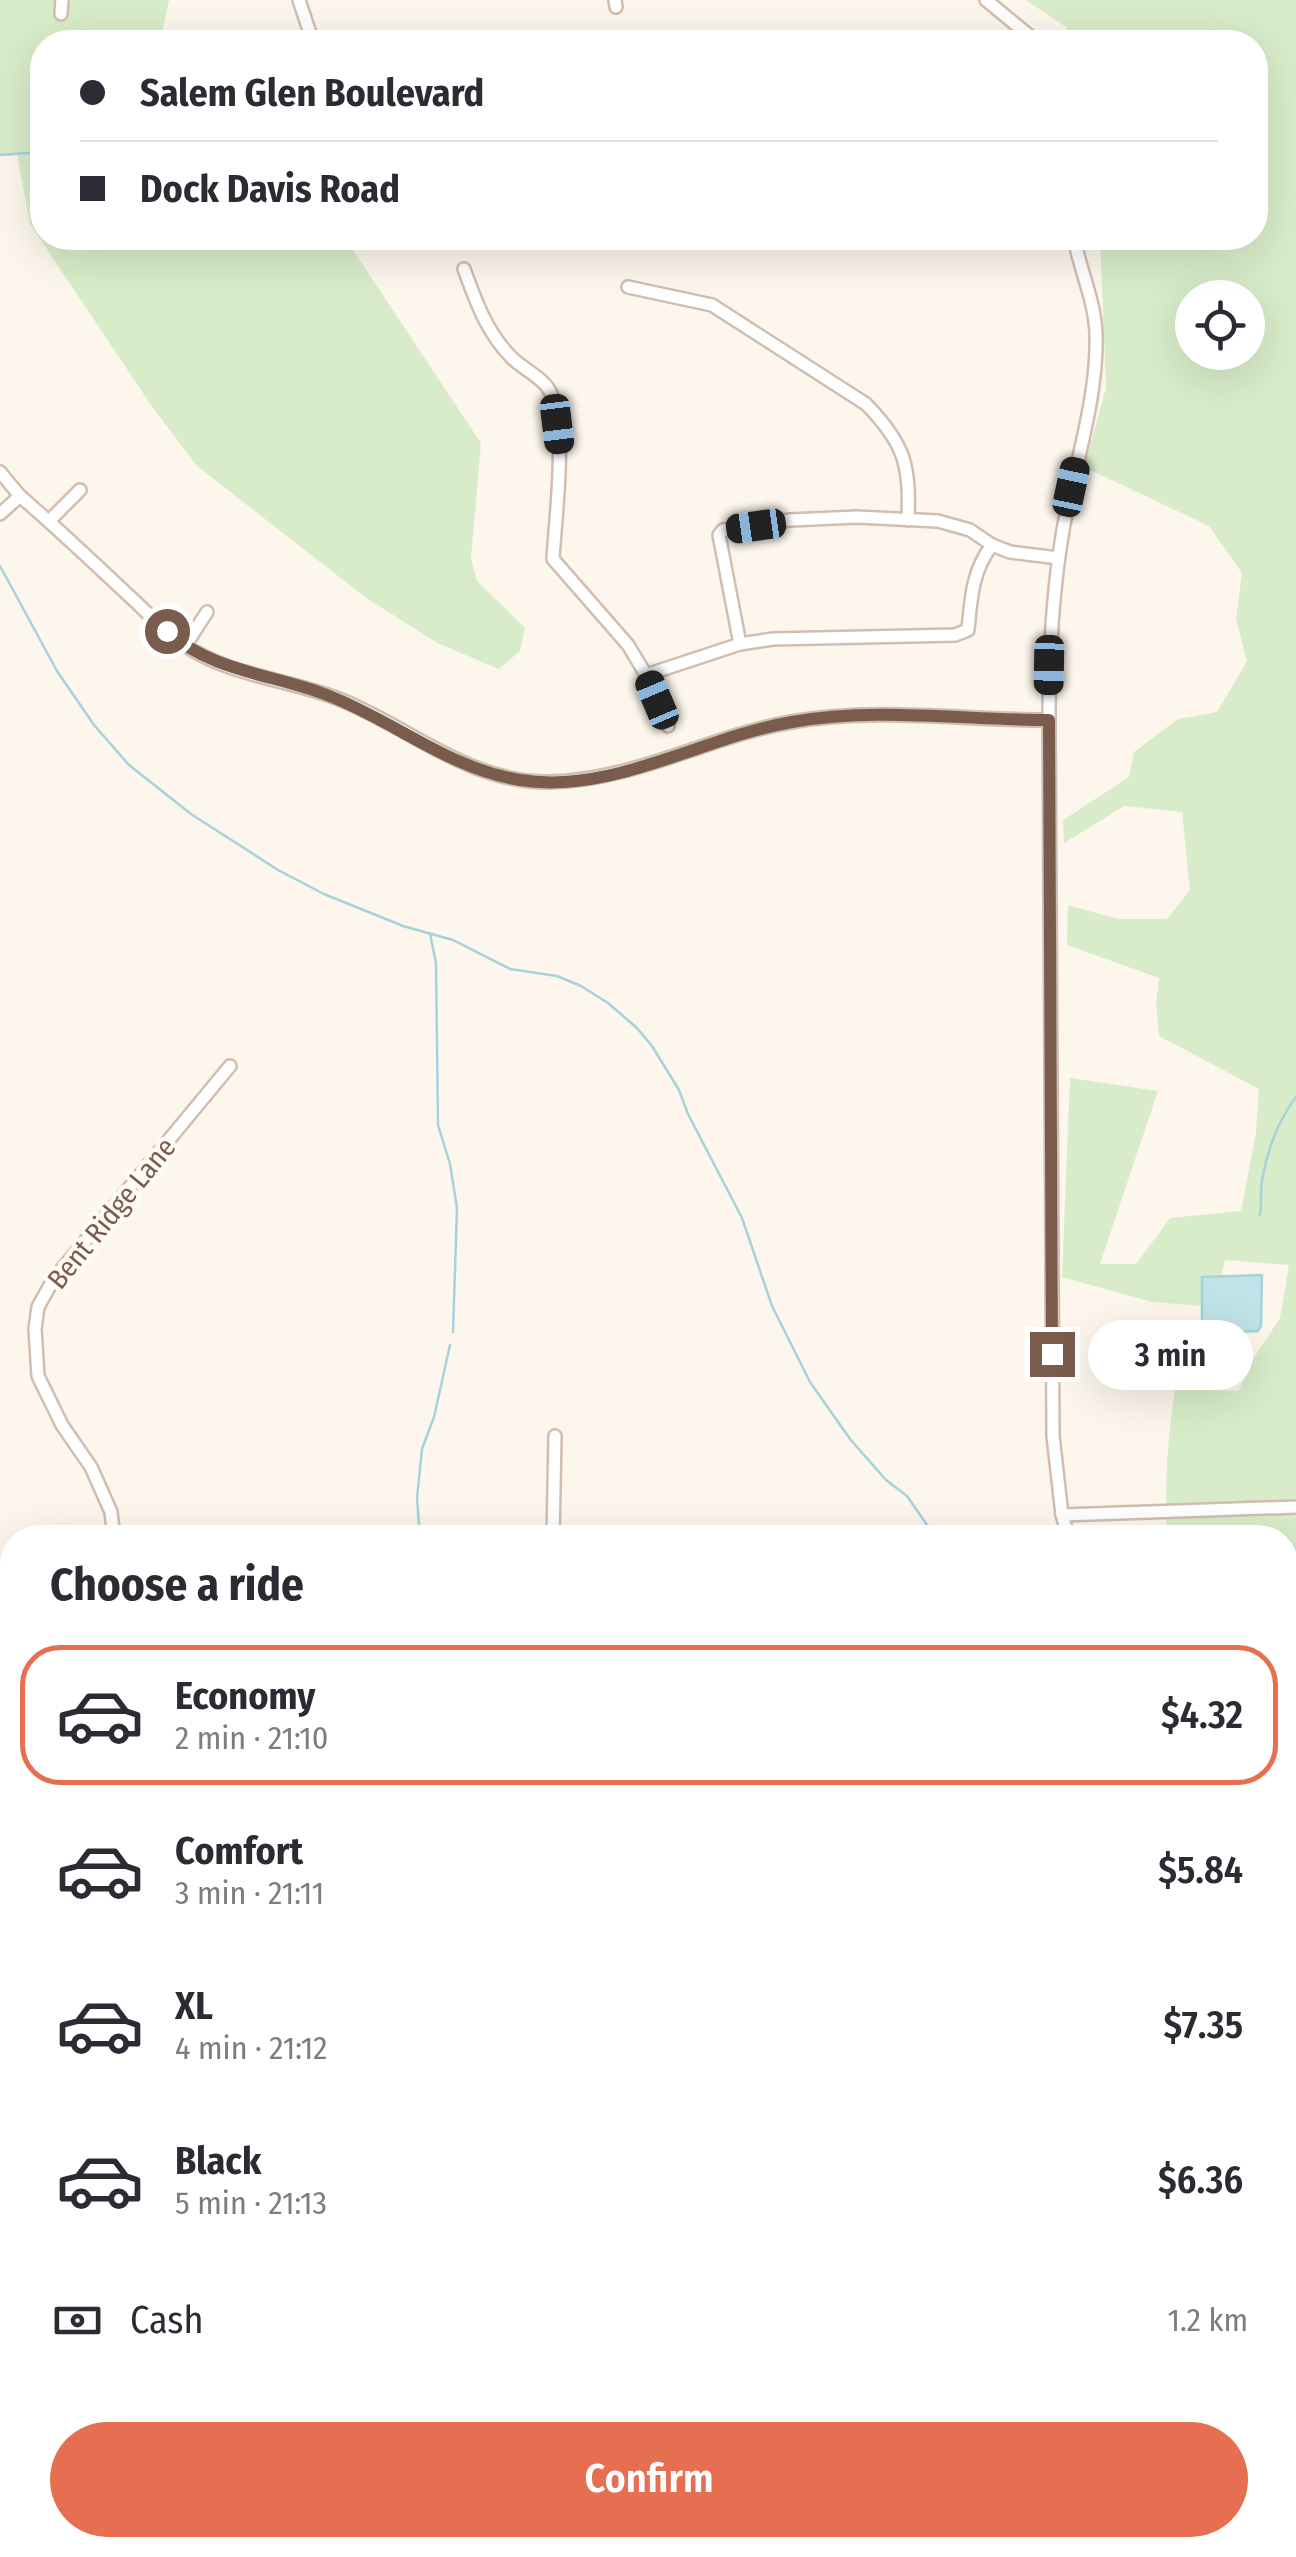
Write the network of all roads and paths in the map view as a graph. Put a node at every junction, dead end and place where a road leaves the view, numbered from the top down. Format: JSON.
{"nodes":[{"id":1,"x":62,"y":0,"type":"edge"},
{"id":2,"x":299,"y":0,"type":"edge"},
{"id":3,"x":986,"y":0,"type":"edge"},
{"id":4,"x":1000,"y":4,"type":"edge"},
{"id":5,"x":61,"y":14,"type":"dead end"},
{"id":6,"x":309,"y":30,"type":"edge"},
{"id":7,"x":1025,"y":30,"type":"edge"},
{"id":8,"x":1077,"y":250,"type":"edge"},
{"id":9,"x":464,"y":269,"type":"dead end"},
{"id":10,"x":628,"y":288,"type":"dead end"},
{"id":11,"x":0,"y":472,"type":"edge"},
{"id":12,"x":80,"y":490,"type":"dead end"},
{"id":13,"x":20,"y":496,"type":"junction"},
{"id":14,"x":0,"y":514,"type":"edge"},
{"id":15,"x":908,"y":520,"type":"junction"},
{"id":16,"x":49,"y":521,"type":"junction"},
{"id":17,"x":992,"y":545,"type":"junction"},
{"id":18,"x":1058,"y":558,"type":"junction"},
{"id":19,"x":208,"y":612,"type":"dead end"},
{"id":20,"x":740,"y":644,"type":"junction"},
{"id":21,"x":185,"y":646,"type":"junction"},
{"id":22,"x":646,"y":675,"type":"junction"},
{"id":23,"x":1049,"y":720,"type":"junction"},
{"id":24,"x":668,"y":726,"type":"dead end"},
{"id":25,"x":230,"y":1066,"type":"dead end"},
{"id":26,"x":555,"y":1436,"type":"dead end"},
{"id":27,"x":1296,"y":1507,"type":"edge"},
{"id":28,"x":1062,"y":1515,"type":"junction"},
{"id":29,"x":113,"y":1525,"type":"edge"},
{"id":30,"x":552,"y":1525,"type":"edge"},
{"id":31,"x":1065,"y":1525,"type":"edge"}],
"edges":[{"from":1,"to":5,"type":"street"},
{"from":2,"to":6,"type":"street"},
{"from":3,"to":4,"type":"street"},
{"from":4,"to":7,"type":"street"},
{"from":8,"to":18,"type":"street"},
{"from":9,"to":22,"type":"street"},
{"from":10,"to":15,"type":"street"},
{"from":11,"to":13,"type":"street"},
{"from":12,"to":16,"type":"street"},
{"from":13,"to":14,"type":"street"},
{"from":13,"to":16,"type":"street"},
{"from":15,"to":17,"type":"street"},
{"from":15,"to":20,"type":"street"},
{"from":16,"to":21,"type":"street"},
{"from":17,"to":18,"type":"street"},
{"from":17,"to":20,"type":"street"},
{"from":18,"to":23,"type":"street"},
{"from":19,"to":21,"type":"street"},
{"from":20,"to":22,"type":"street"},
{"from":21,"to":23,"type":"street"},
{"from":22,"to":24,"type":"street"},
{"from":23,"to":28,"type":"street"},
{"from":25,"to":29,"type":"street","name":"Bent Ridge Lane"},
{"from":26,"to":30,"type":"street"},
{"from":27,"to":28,"type":"street"},
{"from":28,"to":31,"type":"street"}]}
